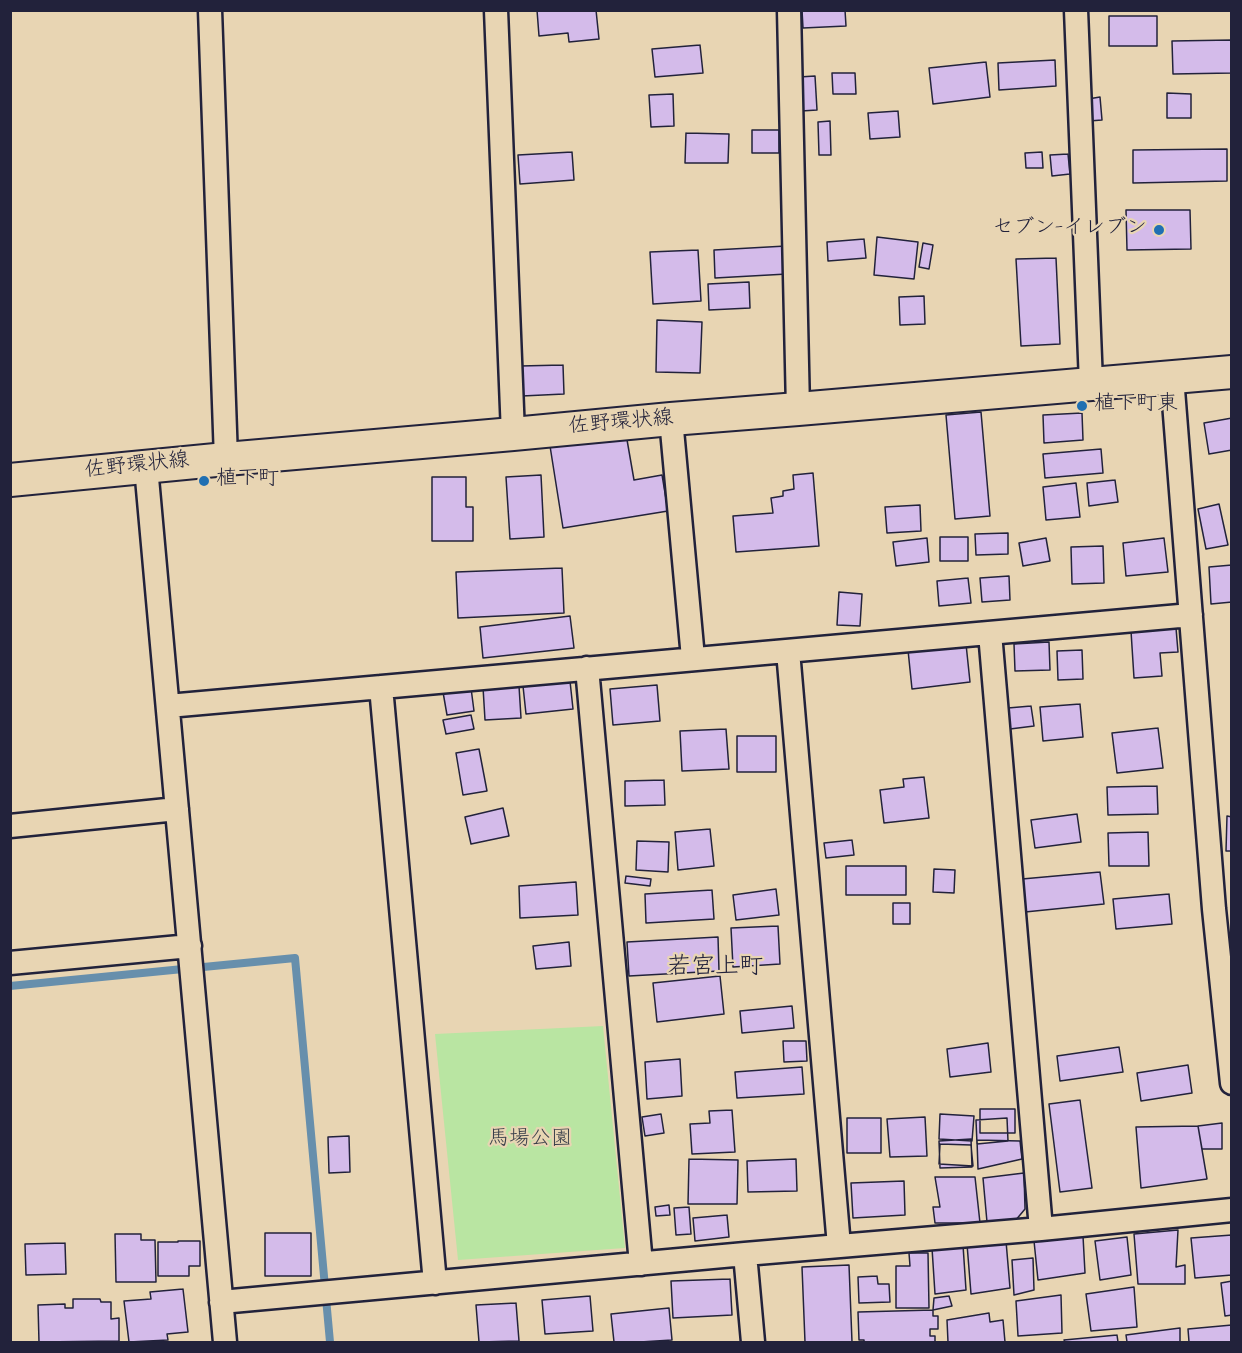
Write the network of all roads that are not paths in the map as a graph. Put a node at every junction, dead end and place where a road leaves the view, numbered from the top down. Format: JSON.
{"nodes":[{"id":1,"x":210,"y":10,"type":"edge"},
{"id":2,"x":496,"y":10,"type":"edge"},
{"id":3,"x":789,"y":10,"type":"edge"},
{"id":4,"x":1076,"y":10,"type":"edge"},
{"id":5,"x":1232,"y":372,"type":"edge"},
{"id":6,"x":1172,"y":377,"type":"junction"},
{"id":7,"x":1091,"y":383,"type":"junction"},
{"id":8,"x":798,"y":409,"type":"junction"},
{"id":9,"x":671,"y":419,"type":"junction"},
{"id":10,"x":513,"y":434,"type":"junction"},
{"id":11,"x":226,"y":459,"type":"junction"},
{"id":12,"x":147,"y":466,"type":"junction"},
{"id":13,"x":10,"y":480,"type":"edge"},
{"id":14,"x":1191,"y":615,"type":"junction"},
{"id":15,"x":990,"y":633,"type":"junction"},
{"id":16,"x":788,"y":651,"type":"junction"},
{"id":17,"x":693,"y":658,"type":"junction"},
{"id":18,"x":587,"y":668,"type":"junction"},
{"id":19,"x":381,"y":687,"type":"junction"},
{"id":20,"x":168,"y":706,"type":"junction"},
{"id":21,"x":177,"y":809,"type":"junction"},
{"id":22,"x":10,"y":826,"type":"edge"},
{"id":23,"x":1223,"y":908,"type":"edge"},
{"id":24,"x":190,"y":946,"type":"junction"},
{"id":25,"x":10,"y":963,"type":"edge"},
{"id":26,"x":1232,"y":1083,"type":"edge"},
{"id":27,"x":1232,"y":1210,"type":"edge"},
{"id":28,"x":1041,"y":1229,"type":"junction"},
{"id":29,"x":840,"y":1246,"type":"junction"},
{"id":30,"x":745,"y":1254,"type":"junction"},
{"id":31,"x":641,"y":1264,"type":"junction"},
{"id":32,"x":435,"y":1283,"type":"junction"},
{"id":33,"x":221,"y":1302,"type":"junction"},
{"id":34,"x":225,"y":1342,"type":"edge"},
{"id":35,"x":753,"y":1342,"type":"edge"}],
"edges":[{"from":1,"to":11,"type":"street"},
{"from":2,"to":10,"type":"street"},
{"from":3,"to":8,"type":"street"},
{"from":4,"to":7,"type":"street"},
{"from":5,"to":6,"type":"main road","name":"佐野環状線"},
{"from":6,"to":7,"type":"main road","name":"佐野環状線"},
{"from":6,"to":14,"type":"street"},
{"from":7,"to":8,"type":"main road","name":"佐野環状線"},
{"from":8,"to":9,"type":"main road","name":"佐野環状線"},
{"from":9,"to":10,"type":"main road","name":"佐野環状線"},
{"from":9,"to":17,"type":"street"},
{"from":10,"to":11,"type":"main road","name":"佐野環状線"},
{"from":11,"to":12,"type":"main road","name":"佐野環状線"},
{"from":12,"to":13,"type":"main road","name":"佐野環状線"},
{"from":12,"to":20,"type":"street"},
{"from":14,"to":15,"type":"street"},
{"from":14,"to":23,"type":"street"},
{"from":15,"to":16,"type":"street"},
{"from":15,"to":28,"type":"street"},
{"from":16,"to":17,"type":"street"},
{"from":16,"to":29,"type":"street"},
{"from":17,"to":18,"type":"street"},
{"from":18,"to":19,"type":"street"},
{"from":18,"to":31,"type":"street"},
{"from":19,"to":20,"type":"street"},
{"from":19,"to":32,"type":"street"},
{"from":20,"to":21,"type":"street"},
{"from":21,"to":22,"type":"street"},
{"from":21,"to":24,"type":"street"},
{"from":23,"to":26,"type":"street"},
{"from":24,"to":25,"type":"street"},
{"from":24,"to":33,"type":"street"},
{"from":27,"to":28,"type":"street"},
{"from":28,"to":29,"type":"street"},
{"from":29,"to":30,"type":"street"},
{"from":30,"to":31,"type":"street"},
{"from":30,"to":35,"type":"street"},
{"from":31,"to":32,"type":"street"},
{"from":32,"to":33,"type":"street"},
{"from":33,"to":34,"type":"street"}]}
